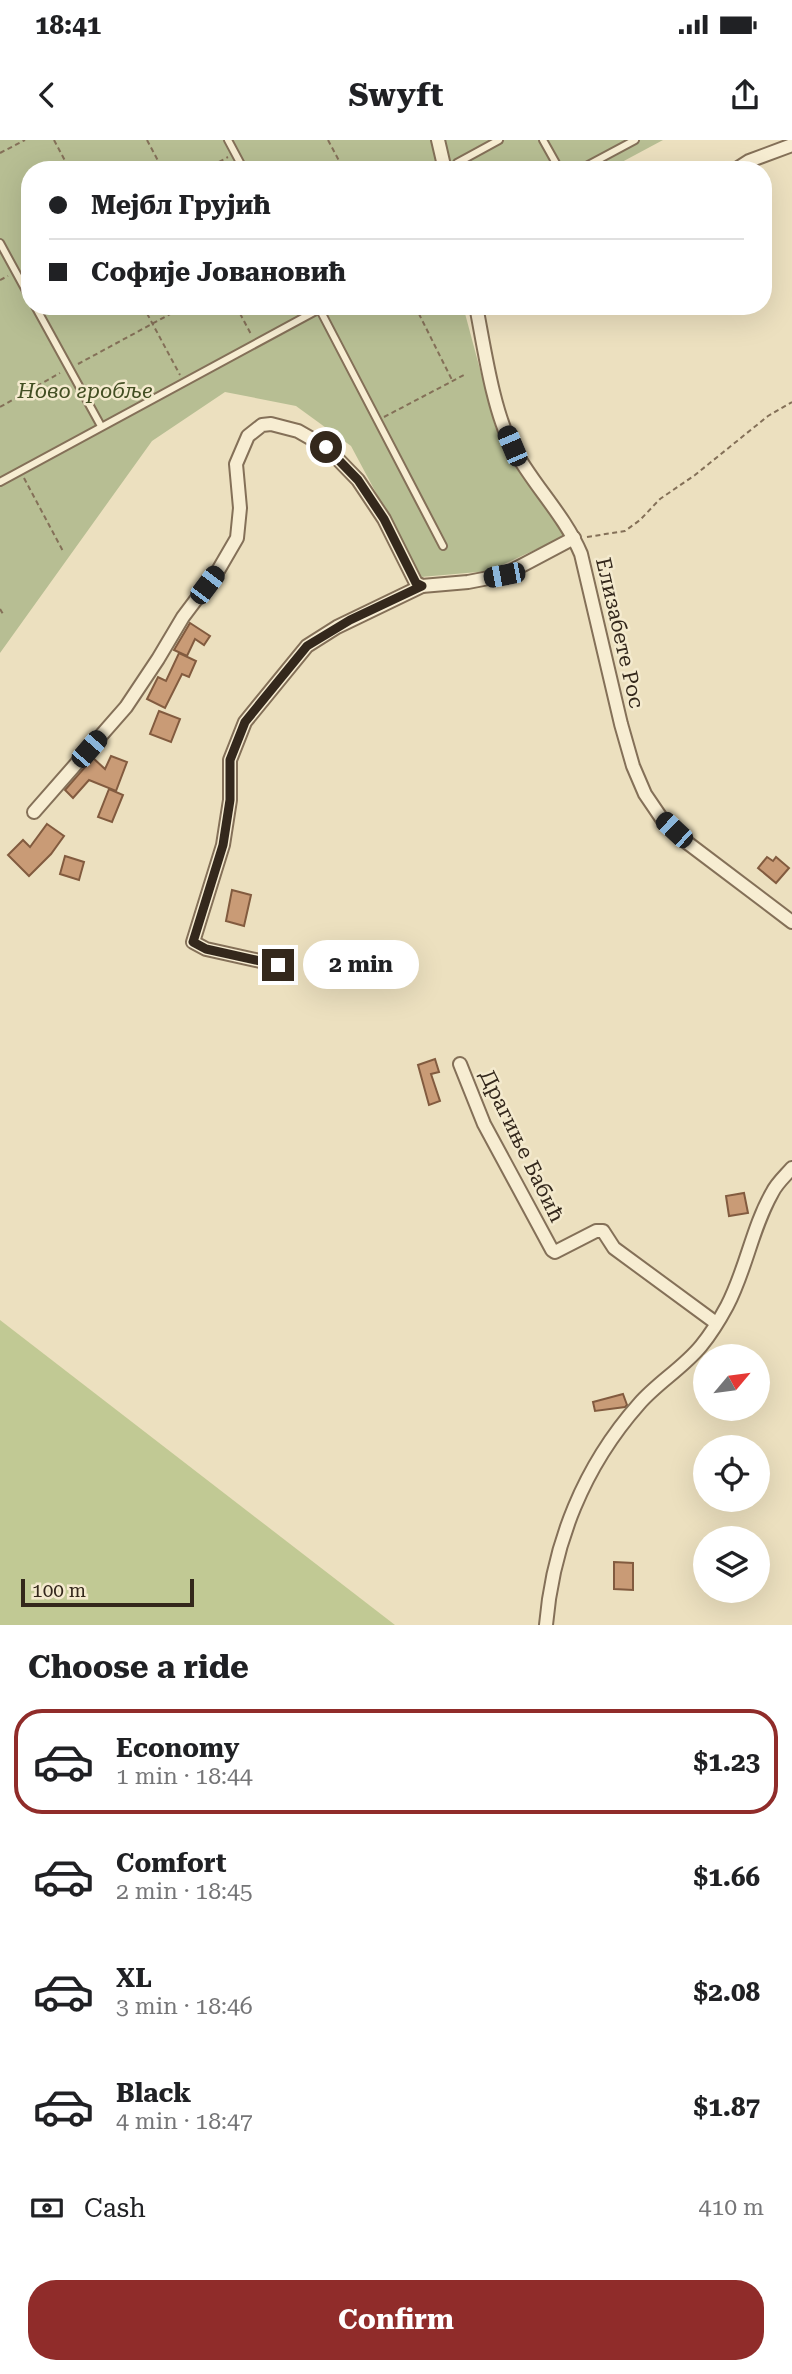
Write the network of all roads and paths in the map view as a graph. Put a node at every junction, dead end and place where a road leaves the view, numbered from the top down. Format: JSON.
{"nodes":[{"id":1,"x":25,"y":140,"type":"edge"},
{"id":2,"x":54,"y":140,"type":"edge"},
{"id":3,"x":147,"y":140,"type":"edge"},
{"id":4,"x":228,"y":140,"type":"edge"},
{"id":5,"x":328,"y":140,"type":"edge"},
{"id":6,"x":438,"y":140,"type":"edge"},
{"id":7,"x":499,"y":140,"type":"edge"},
{"id":8,"x":543,"y":140,"type":"edge"},
{"id":9,"x":635,"y":140,"type":"edge"},
{"id":10,"x":792,"y":145,"type":"edge"},
{"id":11,"x":0,"y":153,"type":"edge"},
{"id":12,"x":235,"y":153,"type":"junction"},
{"id":13,"x":65,"y":161,"type":"edge"},
{"id":14,"x":158,"y":161,"type":"edge"},
{"id":15,"x":220,"y":161,"type":"edge"},
{"id":16,"x":239,"y":161,"type":"edge"},
{"id":17,"x":339,"y":161,"type":"edge"},
{"id":18,"x":443,"y":161,"type":"edge"},
{"id":19,"x":461,"y":161,"type":"edge"},
{"id":20,"x":555,"y":161,"type":"edge"},
{"id":21,"x":596,"y":161,"type":"edge"},
{"id":22,"x":749,"y":161,"type":"edge"},
{"id":23,"x":0,"y":243,"type":"edge"},
{"id":24,"x":21,"y":282,"type":"edge"},
{"id":25,"x":39,"y":315,"type":"edge"},
{"id":26,"x":148,"y":315,"type":"edge"},
{"id":27,"x":170,"y":315,"type":"edge"},
{"id":28,"x":241,"y":315,"type":"edge"},
{"id":29,"x":307,"y":315,"type":"edge"},
{"id":30,"x":325,"y":315,"type":"edge"},
{"id":31,"x":419,"y":315,"type":"edge"},
{"id":32,"x":477,"y":315,"type":"edge"},
{"id":33,"x":153,"y":324,"type":"junction"},
{"id":34,"x":256,"y":343,"type":"junction"},
{"id":35,"x":69,"y":369,"type":"junction"},
{"id":36,"x":464,"y":374,"type":"dead end"},
{"id":37,"x":452,"y":381,"type":"junction"},
{"id":38,"x":184,"y":382,"type":"junction"},
{"id":39,"x":792,"y":402,"type":"edge"},
{"id":40,"x":0,"y":407,"type":"edge"},
{"id":41,"x":377,"y":420,"type":"junction"},
{"id":42,"x":101,"y":426,"type":"junction"},
{"id":43,"x":20,"y":471,"type":"junction"},
{"id":44,"x":0,"y":482,"type":"edge"},
{"id":45,"x":574,"y":538,"type":"junction"},
{"id":46,"x":443,"y":546,"type":"dead end"},
{"id":47,"x":64,"y":553,"type":"dead end"},
{"id":48,"x":422,"y":586,"type":"junction"},
{"id":49,"x":0,"y":609,"type":"edge"},
{"id":50,"x":3,"y":614,"type":"dead end"},
{"id":51,"x":34,"y":812,"type":"dead end"},
{"id":52,"x":792,"y":922,"type":"edge"},
{"id":53,"x":278,"y":965,"type":"dead end"},
{"id":54,"x":460,"y":1064,"type":"dead end"},
{"id":55,"x":792,"y":1168,"type":"edge"},
{"id":56,"x":716,"y":1323,"type":"junction"},
{"id":57,"x":546,"y":1625,"type":"edge"}],
"edges":[{"from":1,"to":11,"type":"path"},
{"from":2,"to":13,"type":"path"},
{"from":3,"to":14,"type":"path"},
{"from":4,"to":12,"type":"lane"},
{"from":5,"to":17,"type":"path"},
{"from":6,"to":18,"type":"street"},
{"from":7,"to":19,"type":"lane"},
{"from":8,"to":20,"type":"lane"},
{"from":9,"to":21,"type":"lane"},
{"from":10,"to":22,"type":"street"},
{"from":12,"to":15,"type":"path"},
{"from":12,"to":16,"type":"lane"},
{"from":23,"to":24,"type":"lane"},
{"from":25,"to":35,"type":"lane"},
{"from":26,"to":33,"type":"path"},
{"from":27,"to":33,"type":"path"},
{"from":28,"to":34,"type":"path"},
{"from":29,"to":34,"type":"lane"},
{"from":30,"to":41,"type":"lane"},
{"from":31,"to":37,"type":"path"},
{"from":32,"to":45,"type":"street","name":"Елизабете Рос"},
{"from":33,"to":35,"type":"path"},
{"from":33,"to":38,"type":"path"},
{"from":34,"to":38,"type":"lane"},
{"from":35,"to":40,"type":"path"},
{"from":35,"to":42,"type":"lane"},
{"from":36,"to":37,"type":"path"},
{"from":37,"to":41,"type":"path"},
{"from":38,"to":42,"type":"lane"},
{"from":39,"to":45,"type":"path"},
{"from":41,"to":46,"type":"lane"},
{"from":42,"to":43,"type":"lane"},
{"from":43,"to":44,"type":"lane"},
{"from":43,"to":47,"type":"path"},
{"from":45,"to":48,"type":"street"},
{"from":45,"to":52,"type":"street","name":"Елизабете Рос"},
{"from":48,"to":51,"type":"street"},
{"from":48,"to":53,"type":"street"},
{"from":49,"to":50,"type":"path"},
{"from":54,"to":56,"type":"street","name":"Драгиње Бабић"},
{"from":55,"to":56,"type":"street"},
{"from":56,"to":57,"type":"street"}]}
